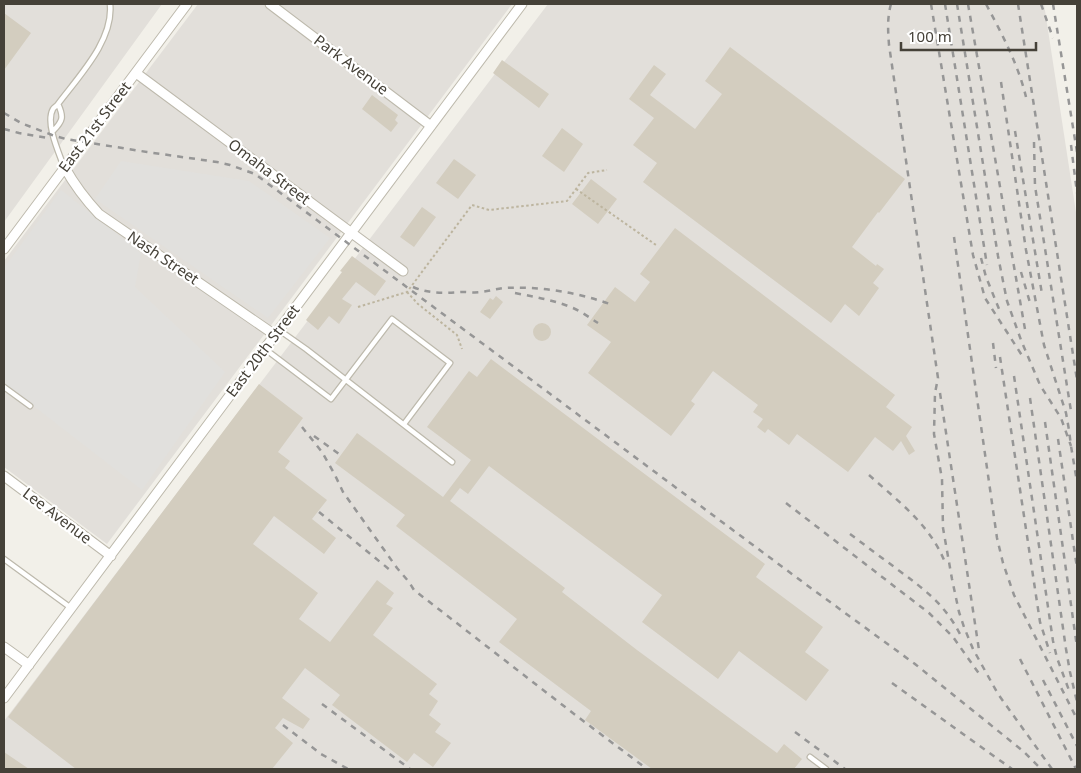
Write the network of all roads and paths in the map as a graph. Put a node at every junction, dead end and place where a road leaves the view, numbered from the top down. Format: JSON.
{"nodes":[{"id":1,"x":110,"y":4,"type":"edge"},
{"id":2,"x":187,"y":4,"type":"edge"},
{"id":3,"x":270,"y":4,"type":"edge"},
{"id":4,"x":522,"y":4,"type":"edge"},
{"id":5,"x":136,"y":73,"type":"junction"},
{"id":6,"x":58,"y":104,"type":"junction"},
{"id":7,"x":431,"y":126,"type":"junction"},
{"id":8,"x":53,"y":131,"type":"junction"},
{"id":9,"x":65,"y":168,"type":"junction"},
{"id":10,"x":607,"y":170,"type":"dead end"},
{"id":11,"x":576,"y":189,"type":"junction"},
{"id":12,"x":352,"y":233,"type":"junction"},
{"id":13,"x":656,"y":246,"type":"dead end"},
{"id":14,"x":4,"y":250,"type":"edge"},
{"id":15,"x":402,"y":271,"type":"dead end"},
{"id":16,"x":407,"y":292,"type":"junction"},
{"id":17,"x":358,"y":307,"type":"dead end"},
{"id":18,"x":277,"y":332,"type":"junction"},
{"id":19,"x":265,"y":349,"type":"junction"},
{"id":20,"x":462,"y":349,"type":"dead end"},
{"id":21,"x":346,"y":380,"type":"junction"},
{"id":22,"x":4,"y":387,"type":"edge"},
{"id":23,"x":30,"y":406,"type":"dead end"},
{"id":24,"x":404,"y":424,"type":"junction"},
{"id":25,"x":452,"y":462,"type":"dead end"},
{"id":26,"x":4,"y":476,"type":"edge"},
{"id":27,"x":111,"y":556,"type":"junction"},
{"id":28,"x":4,"y":559,"type":"edge"},
{"id":29,"x":71,"y":608,"type":"junction"},
{"id":30,"x":4,"y":646,"type":"edge"},
{"id":31,"x":29,"y":665,"type":"junction"},
{"id":32,"x":4,"y":698,"type":"edge"},
{"id":33,"x":810,"y":758,"type":"dead end"},
{"id":34,"x":826,"y":769,"type":"edge"}],
"edges":[{"from":1,"to":6,"type":"lane"},
{"from":2,"to":5,"type":"street","name":"East 21st Street"},
{"from":3,"to":7,"type":"street","name":"Park Avenue"},
{"from":4,"to":7,"type":"street","name":"East 20th Street"},
{"from":5,"to":9,"type":"street","name":"East 21st Street"},
{"from":5,"to":12,"type":"street","name":"Omaha Street"},
{"from":6,"to":8,"type":"lane"},
{"from":6,"to":8,"type":"lane"},
{"from":7,"to":12,"type":"street","name":"East 20th Street"},
{"from":8,"to":9,"type":"lane"},
{"from":9,"to":14,"type":"street","name":"East 21st Street"},
{"from":9,"to":18,"type":"street","name":"Nash Street"},
{"from":10,"to":11,"type":"path"},
{"from":11,"to":13,"type":"path"},
{"from":11,"to":16,"type":"path"},
{"from":12,"to":15,"type":"street","name":"Omaha Street"},
{"from":12,"to":18,"type":"street","name":"East 20th Street"},
{"from":16,"to":17,"type":"path"},
{"from":16,"to":20,"type":"path"},
{"from":18,"to":19,"type":"street","name":"East 20th Street"},
{"from":18,"to":21,"type":"lane"},
{"from":19,"to":21,"type":"lane"},
{"from":19,"to":27,"type":"street","name":"East 20th Street"},
{"from":21,"to":24,"type":"lane"},
{"from":21,"to":24,"type":"lane"},
{"from":22,"to":23,"type":"lane"},
{"from":24,"to":25,"type":"lane"},
{"from":26,"to":27,"type":"street","name":"Lee Avenue"},
{"from":27,"to":29,"type":"street","name":"East 20th Street"},
{"from":28,"to":29,"type":"lane"},
{"from":29,"to":31,"type":"street","name":"East 20th Street"},
{"from":30,"to":31,"type":"street"},
{"from":31,"to":32,"type":"street","name":"East 20th Street"},
{"from":33,"to":34,"type":"lane"}]}
